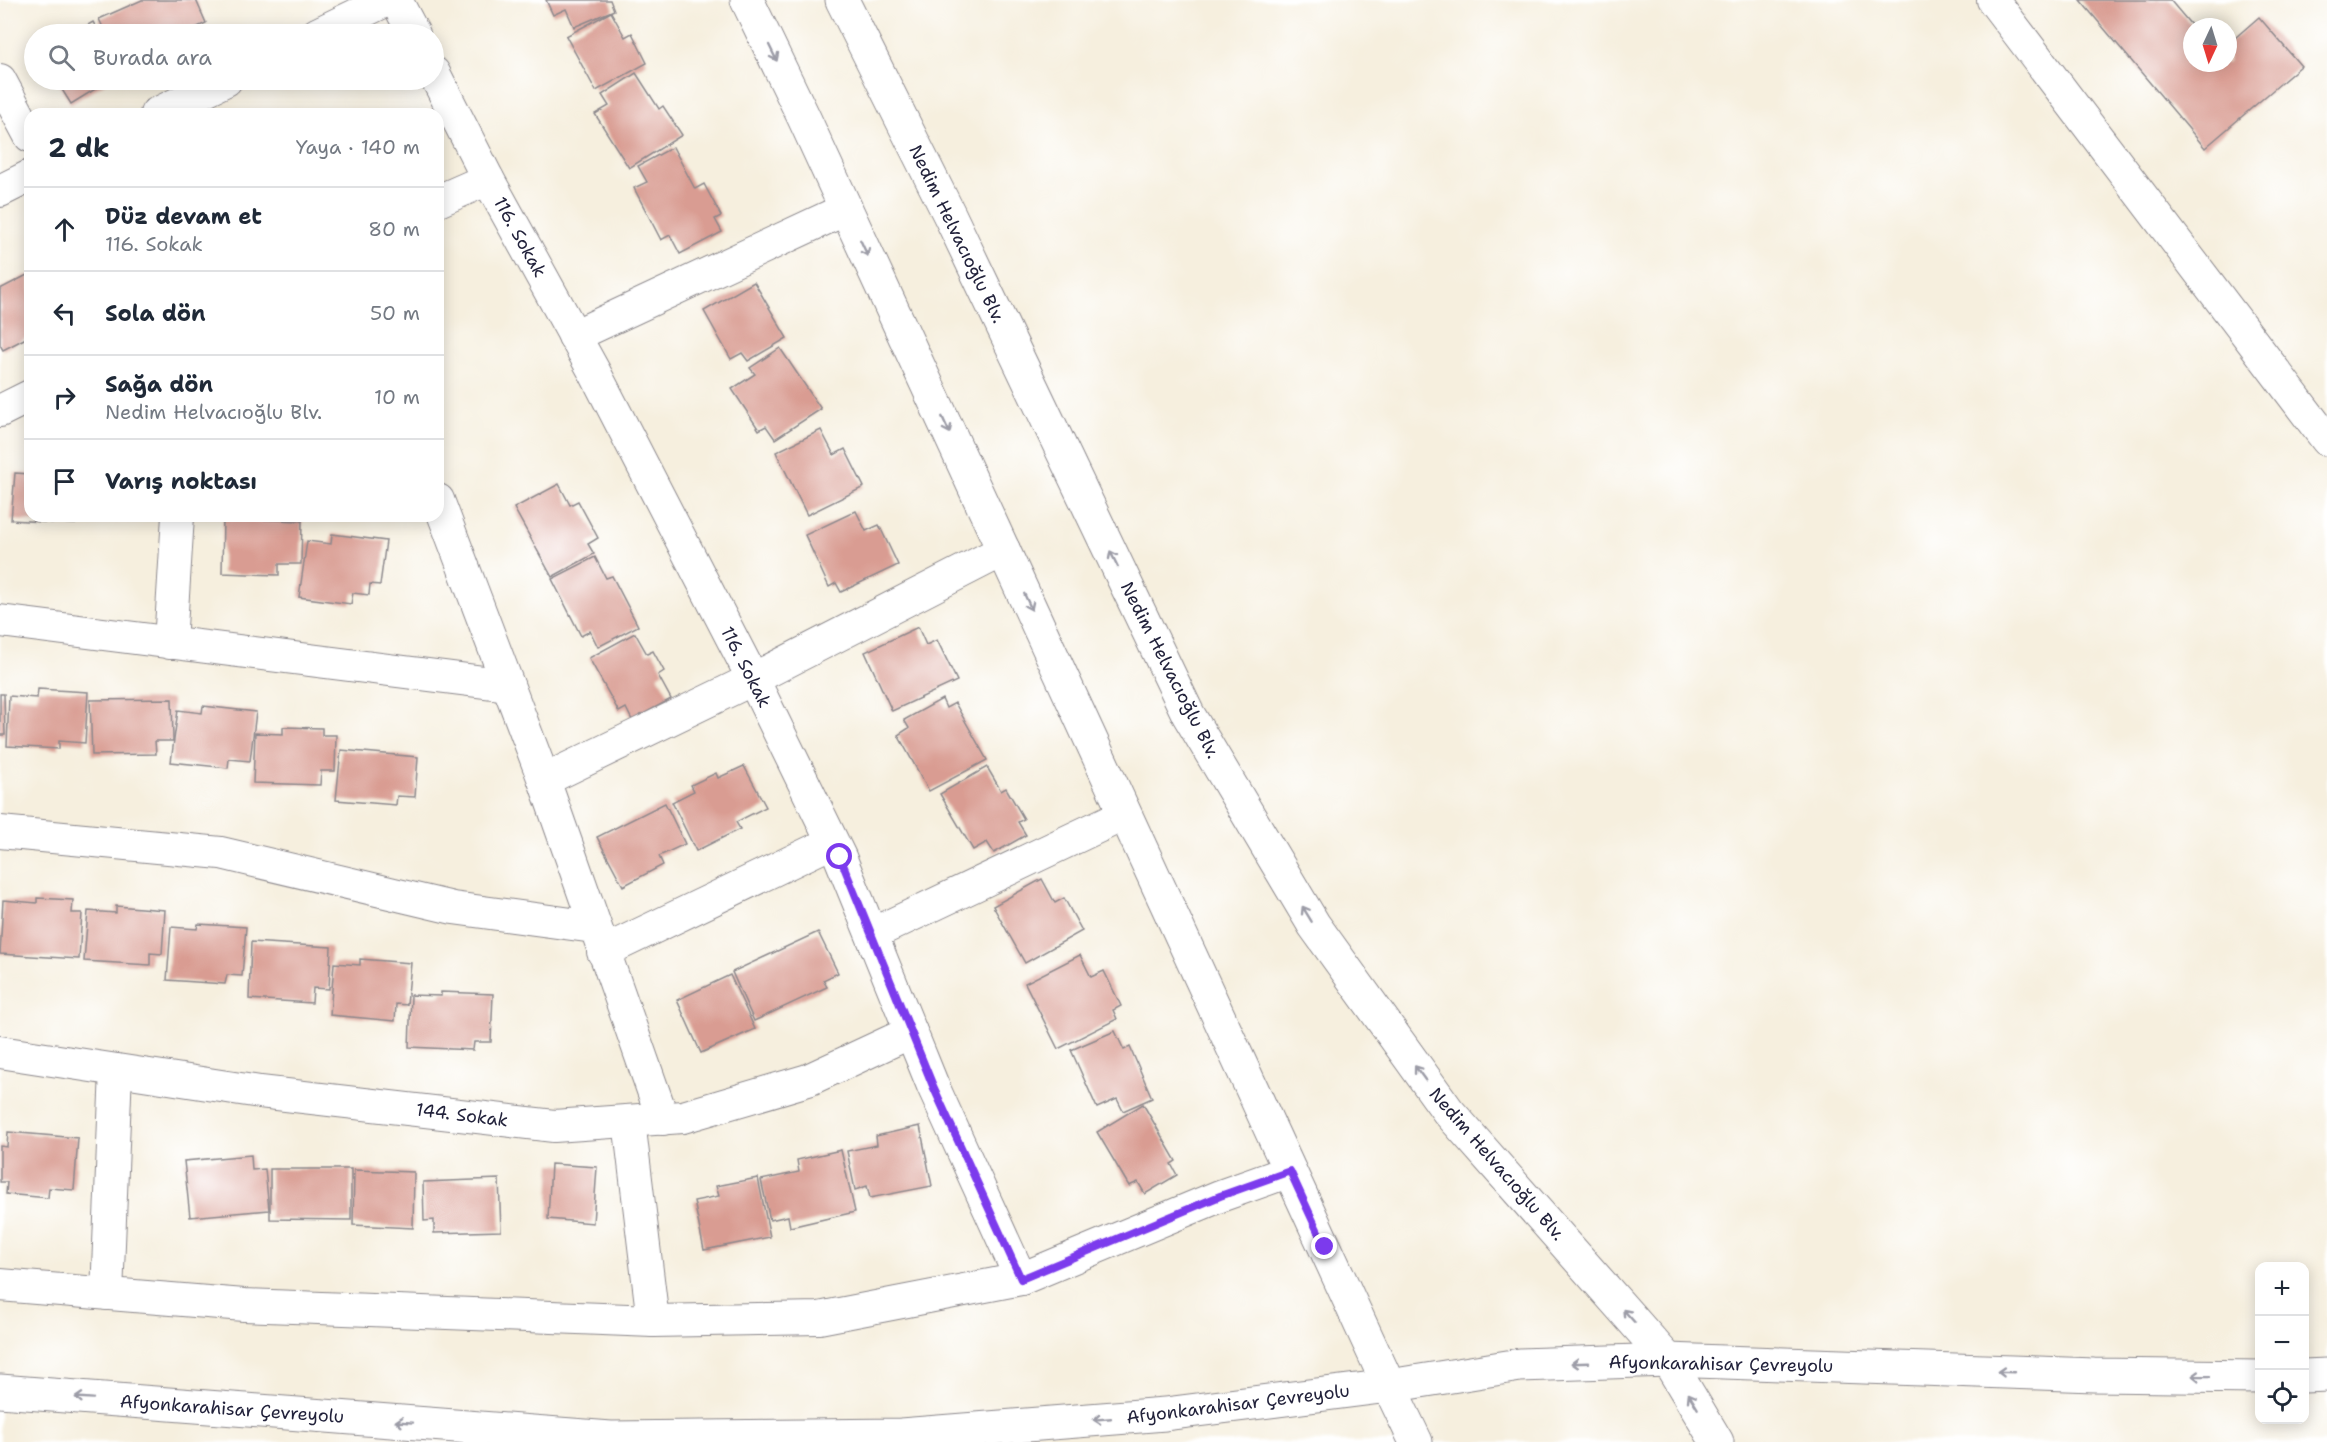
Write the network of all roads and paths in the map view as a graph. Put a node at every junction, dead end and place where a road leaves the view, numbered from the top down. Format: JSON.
{"nodes":[{"id":1,"x":387,"y":0,"type":"edge"},
{"id":2,"x":396,"y":0,"type":"edge"},
{"id":3,"x":747,"y":0,"type":"edge"},
{"id":4,"x":842,"y":0,"type":"edge"},
{"id":5,"x":1993,"y":0,"type":"edge"},
{"id":6,"x":338,"y":24,"type":"edge"},
{"id":7,"x":409,"y":24,"type":"edge"},
{"id":8,"x":0,"y":80,"type":"edge"},
{"id":9,"x":205,"y":90,"type":"edge"},
{"id":10,"x":443,"y":90,"type":"edge"},
{"id":11,"x":168,"y":108,"type":"edge"},
{"id":12,"x":24,"y":125,"type":"edge"},
{"id":13,"x":24,"y":179,"type":"edge"},
{"id":14,"x":488,"y":179,"type":"junction"},
{"id":15,"x":0,"y":191,"type":"edge"},
{"id":16,"x":444,"y":198,"type":"edge"},
{"id":17,"x":846,"y":209,"type":"junction"},
{"id":18,"x":574,"y":336,"type":"junction"},
{"id":19,"x":24,"y":399,"type":"edge"},
{"id":20,"x":0,"y":411,"type":"edge"},
{"id":21,"x":2327,"y":440,"type":"edge"},
{"id":22,"x":444,"y":516,"type":"edge"},
{"id":23,"x":177,"y":522,"type":"edge"},
{"id":24,"x":1004,"y":550,"type":"junction"},
{"id":25,"x":0,"y":621,"type":"edge"},
{"id":26,"x":170,"y":643,"type":"junction"},
{"id":27,"x":753,"y":679,"type":"junction"},
{"id":28,"x":508,"y":685,"type":"junction"},
{"id":29,"x":544,"y":780,"type":"junction"},
{"id":30,"x":1125,"y":814,"type":"junction"},
{"id":31,"x":0,"y":832,"type":"edge"},
{"id":32,"x":832,"y":842,"type":"junction"},
{"id":33,"x":872,"y":934,"type":"junction"},
{"id":34,"x":598,"y":939,"type":"junction"},
{"id":35,"x":911,"y":1032,"type":"junction"},
{"id":36,"x":0,"y":1052,"type":"edge"},
{"id":37,"x":116,"y":1070,"type":"junction"},
{"id":38,"x":663,"y":1119,"type":"junction"},
{"id":39,"x":629,"y":1121,"type":"junction"},
{"id":40,"x":1290,"y":1171,"type":"junction"},
{"id":41,"x":1021,"y":1279,"type":"junction"},
{"id":42,"x":0,"y":1285,"type":"edge"},
{"id":43,"x":107,"y":1294,"type":"junction"},
{"id":44,"x":653,"y":1321,"type":"junction"},
{"id":45,"x":1668,"y":1360,"type":"junction"},
{"id":46,"x":2327,"y":1375,"type":"edge"},
{"id":47,"x":2309,"y":1376,"type":"edge"},
{"id":48,"x":2255,"y":1377,"type":"edge"},
{"id":49,"x":1389,"y":1386,"type":"junction"},
{"id":50,"x":0,"y":1391,"type":"edge"},
{"id":51,"x":1416,"y":1442,"type":"edge"},
{"id":52,"x":1718,"y":1442,"type":"edge"}],
"edges":[{"from":1,"to":6,"type":"street"},
{"from":2,"to":7,"type":"street"},
{"from":3,"to":17,"type":"main road","one_way":true},
{"from":45,"to":4,"type":"main road","name":"Nedim Helvacıoğlu Blv.","one_way":true},
{"from":5,"to":21,"type":"street"},
{"from":8,"to":12,"type":"street"},
{"from":9,"to":11,"type":"street"},
{"from":10,"to":14,"type":"street","name":"116. Sokak"},
{"from":13,"to":15,"type":"street"},
{"from":14,"to":16,"type":"street"},
{"from":14,"to":18,"type":"street","name":"116. Sokak"},
{"from":17,"to":18,"type":"street"},
{"from":17,"to":24,"type":"main road","one_way":true},
{"from":18,"to":27,"type":"street","name":"116. Sokak"},
{"from":19,"to":20,"type":"street"},
{"from":22,"to":28,"type":"street"},
{"from":23,"to":26,"type":"street"},
{"from":24,"to":27,"type":"street"},
{"from":24,"to":30,"type":"main road","one_way":true},
{"from":25,"to":26,"type":"street"},
{"from":26,"to":28,"type":"street"},
{"from":27,"to":29,"type":"street"},
{"from":27,"to":32,"type":"street","name":"116. Sokak"},
{"from":28,"to":29,"type":"street"},
{"from":29,"to":34,"type":"street"},
{"from":30,"to":33,"type":"street"},
{"from":30,"to":40,"type":"main road"},
{"from":31,"to":34,"type":"street"},
{"from":32,"to":33,"type":"street","name":"116. Sokak"},
{"from":32,"to":34,"type":"street"},
{"from":33,"to":35,"type":"street","name":"116. Sokak"},
{"from":34,"to":38,"type":"street"},
{"from":35,"to":38,"type":"street","name":"144. Sokak"},
{"from":35,"to":41,"type":"street","name":"116. Sokak"},
{"from":36,"to":37,"type":"street","name":"144. Sokak"},
{"from":37,"to":39,"type":"street","name":"144. Sokak"},
{"from":37,"to":43,"type":"street"},
{"from":38,"to":39,"type":"street","name":"144. Sokak"},
{"from":39,"to":44,"type":"street"},
{"from":40,"to":41,"type":"street"},
{"from":40,"to":49,"type":"main road"},
{"from":41,"to":44,"type":"street"},
{"from":42,"to":43,"type":"street"},
{"from":43,"to":44,"type":"street"},
{"from":48,"to":45,"type":"main road","name":"Afyonkarahisar Çevreyolu","one_way":true},
{"from":45,"to":49,"type":"main road","name":"Afyonkarahisar Çevreyolu","one_way":true},
{"from":52,"to":45,"type":"main road","name":"Nedim Helvacıoğlu Blv.","one_way":true},
{"from":46,"to":47,"type":"main road"},
{"from":49,"to":50,"type":"main road","name":"Afyonkarahisar Çevreyolu","one_way":true},
{"from":49,"to":51,"type":"main road"}]}
